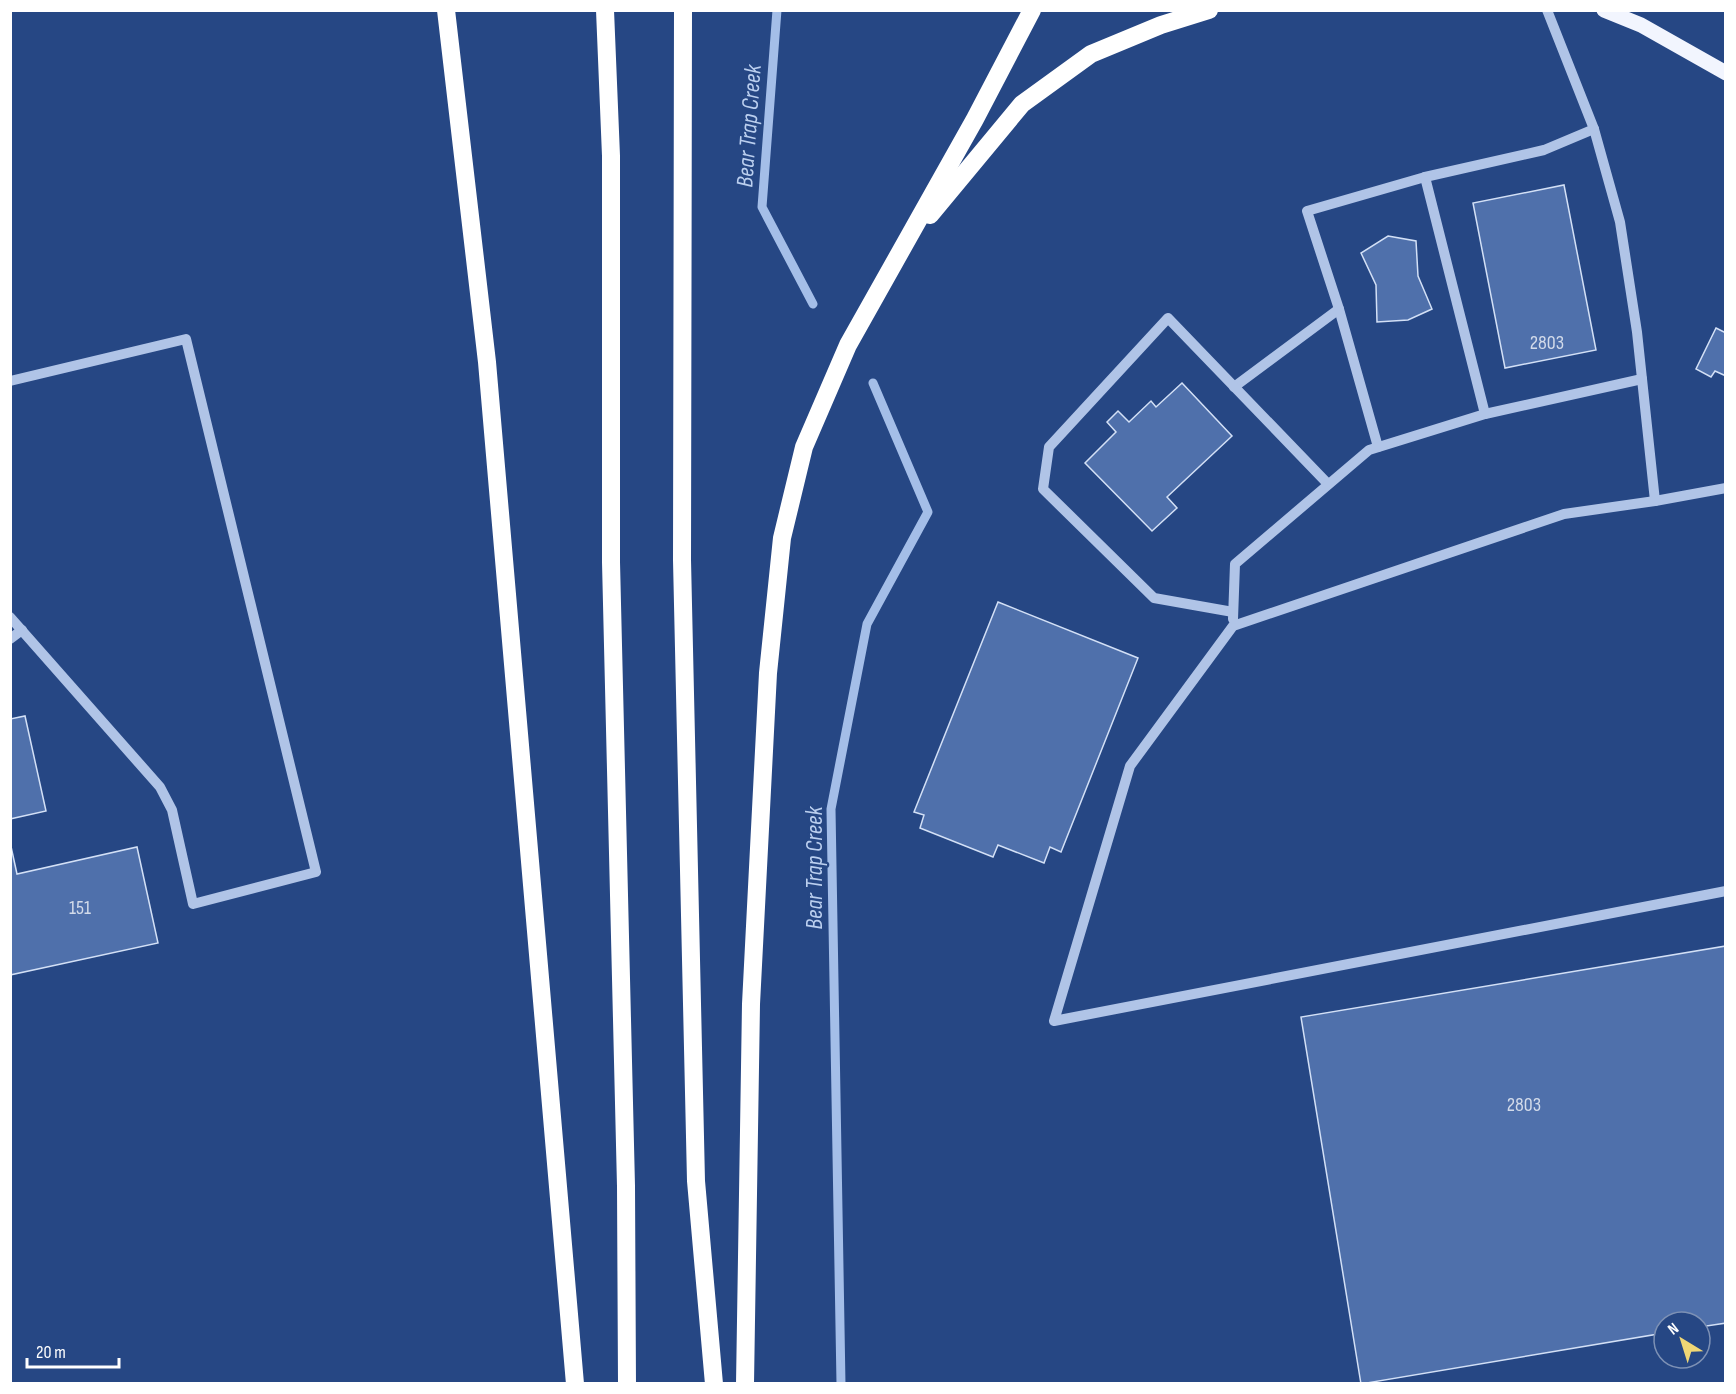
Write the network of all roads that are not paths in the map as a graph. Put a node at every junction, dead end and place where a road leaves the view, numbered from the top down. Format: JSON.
{"nodes":[{"id":1,"x":446,"y":10,"type":"edge"},
{"id":2,"x":605,"y":10,"type":"edge"},
{"id":3,"x":683,"y":10,"type":"edge"},
{"id":4,"x":1032,"y":10,"type":"edge"},
{"id":5,"x":1209,"y":10,"type":"edge"},
{"id":6,"x":1547,"y":10,"type":"edge"},
{"id":7,"x":1604,"y":10,"type":"edge"},
{"id":8,"x":1725,"y":73,"type":"edge"},
{"id":9,"x":1594,"y":129,"type":"junction"},
{"id":10,"x":1425,"y":177,"type":"junction"},
{"id":11,"x":897,"y":256,"type":"junction"},
{"id":12,"x":1339,"y":309,"type":"junction"},
{"id":13,"x":1642,"y":379,"type":"junction"},
{"id":14,"x":10,"y":381,"type":"edge"},
{"id":15,"x":1234,"y":387,"type":"junction"},
{"id":16,"x":1485,"y":414,"type":"junction"},
{"id":17,"x":1378,"y":447,"type":"junction"},
{"id":18,"x":1328,"y":484,"type":"junction"},
{"id":19,"x":1725,"y":488,"type":"edge"},
{"id":20,"x":1655,"y":501,"type":"junction"},
{"id":21,"x":1233,"y":612,"type":"junction"},
{"id":22,"x":10,"y":617,"type":"edge"},
{"id":23,"x":1233,"y":626,"type":"junction"},
{"id":24,"x":22,"y":630,"type":"junction"},
{"id":25,"x":10,"y":639,"type":"edge"},
{"id":26,"x":1725,"y":891,"type":"edge"},
{"id":27,"x":575,"y":1383,"type":"edge"},
{"id":28,"x":627,"y":1383,"type":"edge"},
{"id":29,"x":714,"y":1383,"type":"edge"},
{"id":30,"x":745,"y":1383,"type":"edge"}],
"edges":[{"from":1,"to":27,"type":"highway"},
{"from":2,"to":28,"type":"highway"},
{"from":3,"to":29,"type":"highway"},
{"from":4,"to":11,"type":"highway"},
{"from":5,"to":11,"type":"highway"},
{"from":6,"to":9,"type":"lane"},
{"from":7,"to":8,"type":"main road"},
{"from":9,"to":10,"type":"lane"},
{"from":9,"to":13,"type":"lane"},
{"from":10,"to":12,"type":"lane"},
{"from":10,"to":16,"type":"lane"},
{"from":11,"to":30,"type":"highway"},
{"from":12,"to":15,"type":"lane"},
{"from":12,"to":17,"type":"lane"},
{"from":13,"to":16,"type":"lane"},
{"from":13,"to":20,"type":"lane"},
{"from":14,"to":24,"type":"lane"},
{"from":15,"to":18,"type":"lane"},
{"from":15,"to":21,"type":"lane"},
{"from":16,"to":17,"type":"lane"},
{"from":17,"to":18,"type":"lane"},
{"from":18,"to":21,"type":"lane"},
{"from":19,"to":20,"type":"lane"},
{"from":20,"to":23,"type":"lane"},
{"from":21,"to":23,"type":"lane"},
{"from":22,"to":24,"type":"lane"},
{"from":23,"to":26,"type":"lane"},
{"from":24,"to":25,"type":"lane"}]}
